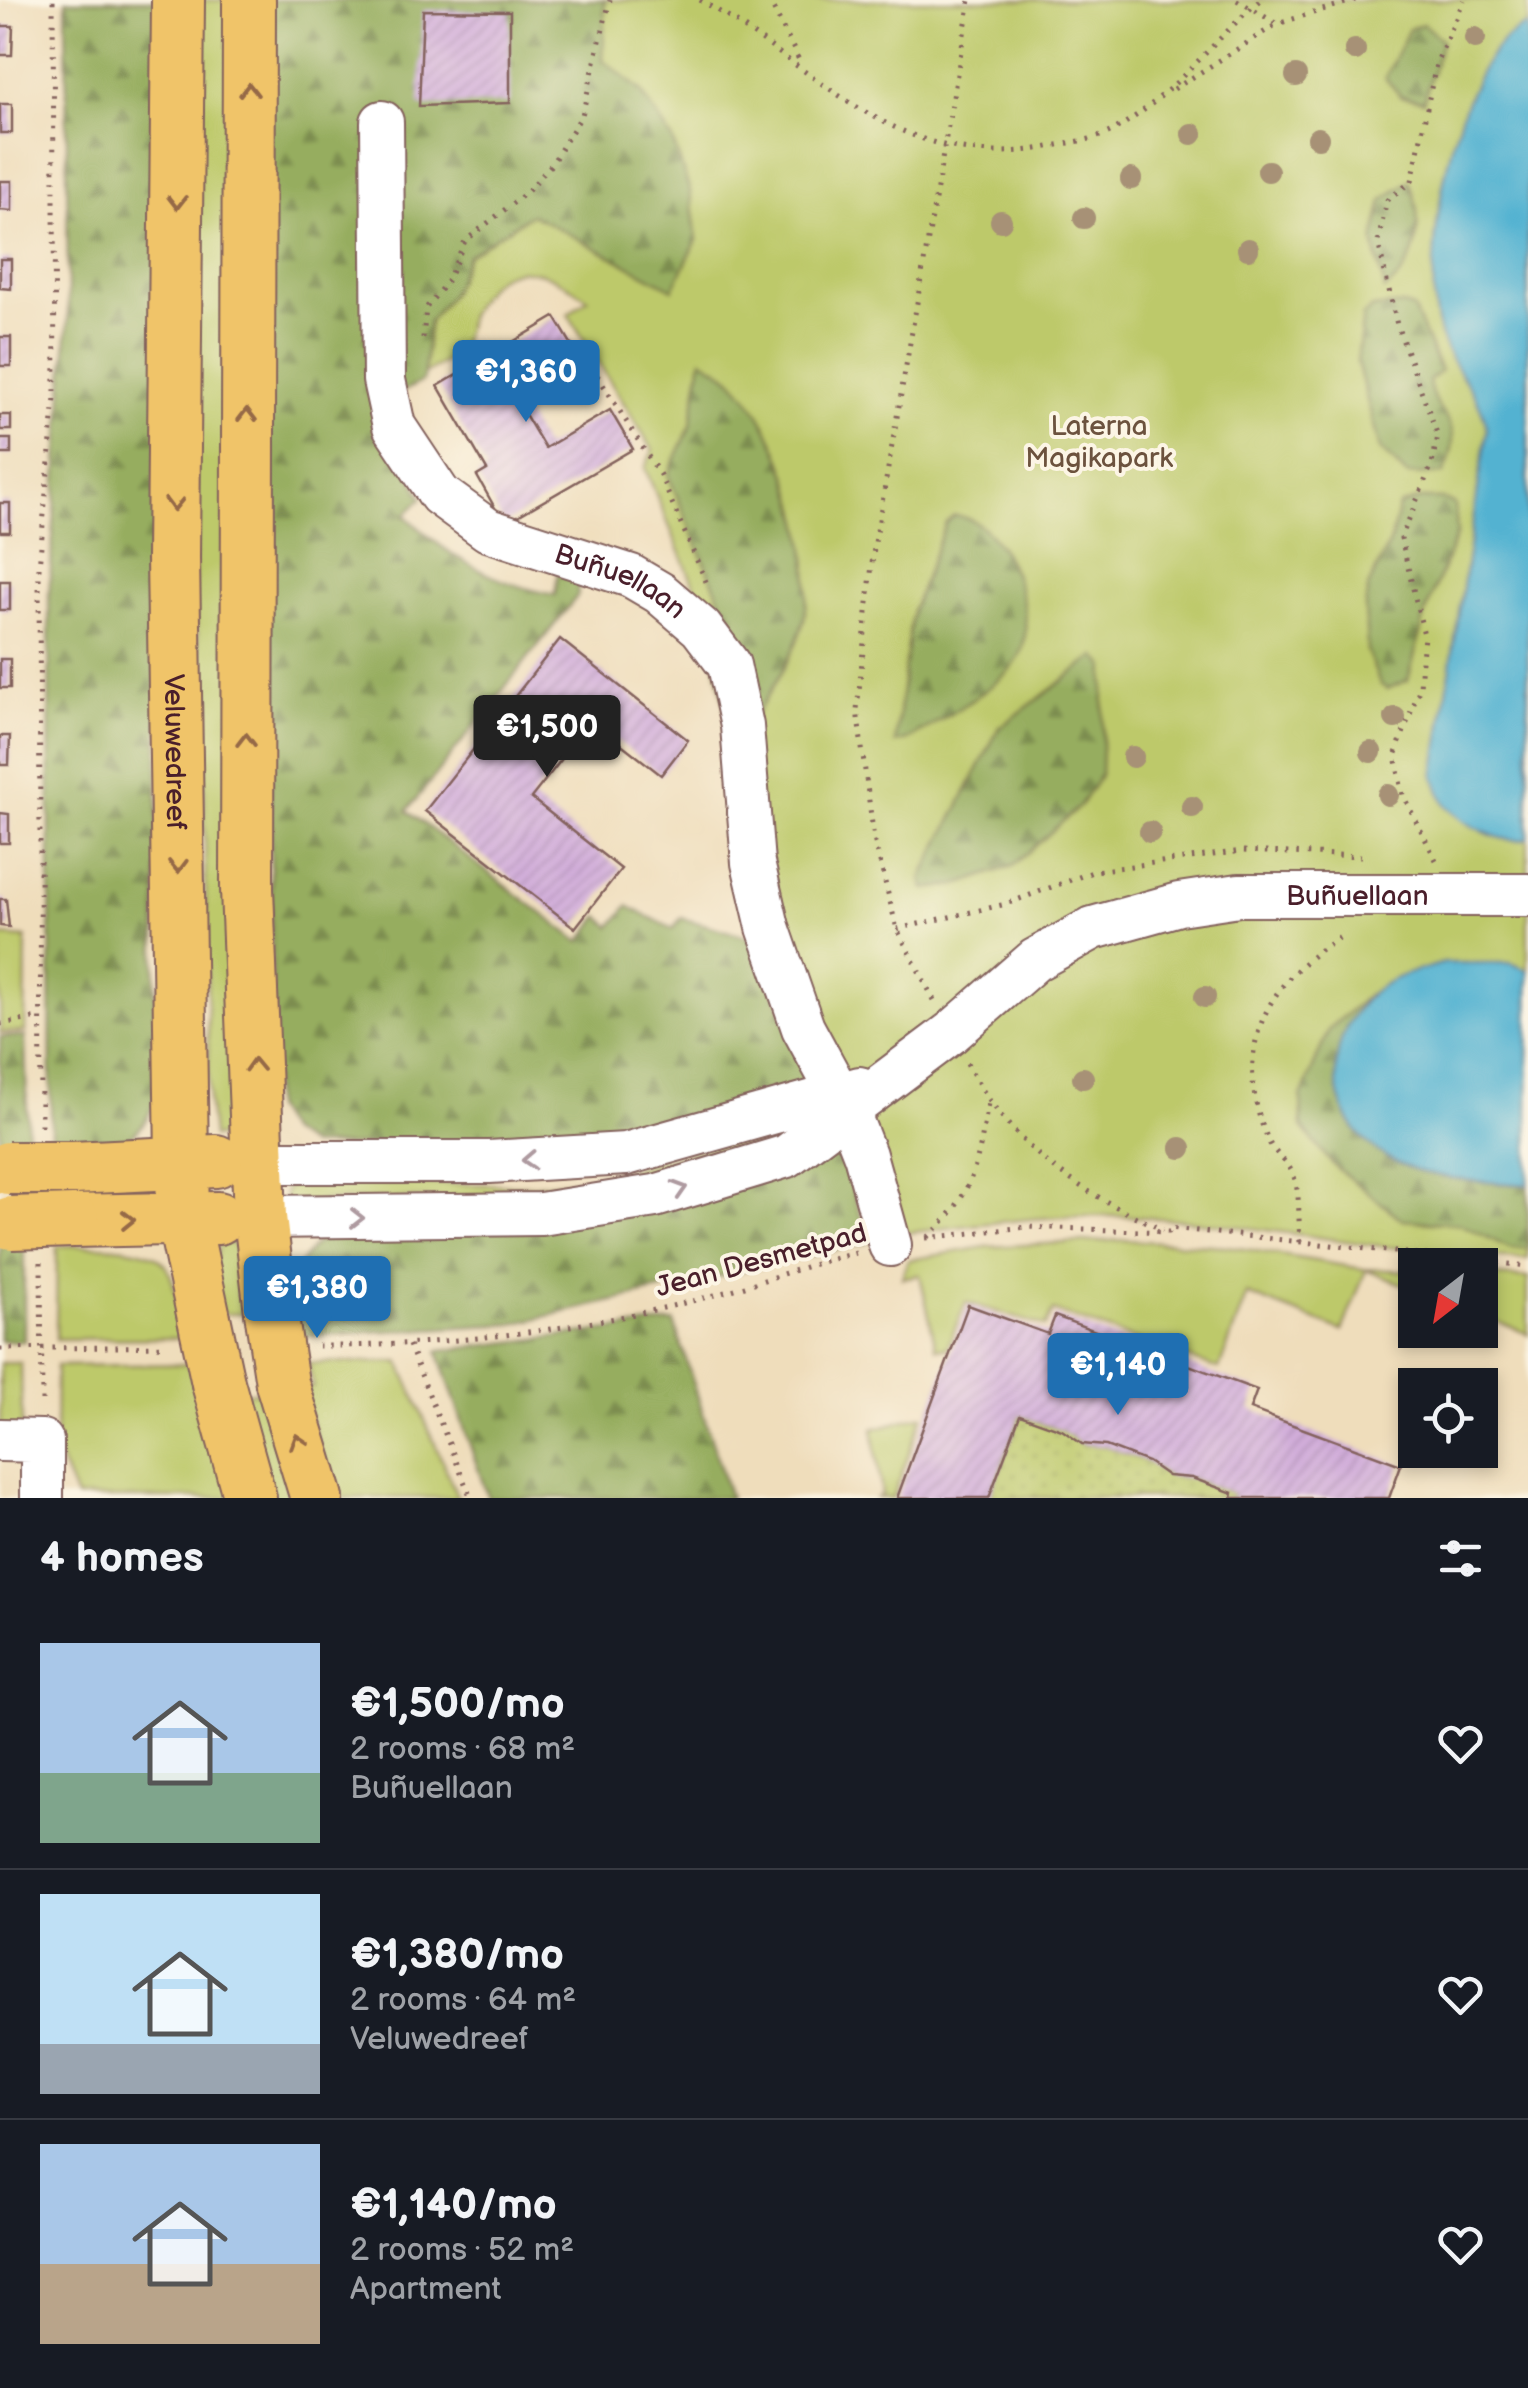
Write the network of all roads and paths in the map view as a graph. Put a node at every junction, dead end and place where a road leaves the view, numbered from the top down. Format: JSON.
{"nodes":[{"id":1,"x":53,"y":0,"type":"edge"},
{"id":2,"x":178,"y":0,"type":"edge"},
{"id":3,"x":249,"y":0,"type":"edge"},
{"id":4,"x":610,"y":0,"type":"edge"},
{"id":5,"x":700,"y":0,"type":"edge"},
{"id":6,"x":769,"y":0,"type":"edge"},
{"id":7,"x":970,"y":0,"type":"edge"},
{"id":8,"x":1237,"y":0,"type":"edge"},
{"id":9,"x":1260,"y":0,"type":"edge"},
{"id":10,"x":1356,"y":0,"type":"edge"},
{"id":11,"x":1464,"y":0,"type":"edge"},
{"id":12,"x":1250,"y":9,"type":"junction"},
{"id":13,"x":1277,"y":24,"type":"junction"},
{"id":14,"x":805,"y":68,"type":"junction"},
{"id":15,"x":1163,"y":96,"type":"junction"},
{"id":16,"x":382,"y":122,"type":"dead end"},
{"id":17,"x":941,"y":148,"type":"junction"},
{"id":18,"x":592,"y":367,"type":"dead end"},
{"id":19,"x":384,"y":380,"type":"junction"},
{"id":20,"x":708,"y":586,"type":"dead end"},
{"id":21,"x":1440,"y":867,"type":"dead end"},
{"id":22,"x":1528,"y":895,"type":"edge"},
{"id":23,"x":1359,"y":930,"type":"dead end"},
{"id":24,"x":40,"y":1018,"type":"junction"},
{"id":25,"x":0,"y":1024,"type":"edge"},
{"id":26,"x":951,"y":1033,"type":"junction"},
{"id":27,"x":842,"y":1102,"type":"junction"},
{"id":28,"x":988,"y":1103,"type":"junction"},
{"id":29,"x":31,"y":1159,"type":"edge"},
{"id":30,"x":182,"y":1159,"type":"junction"},
{"id":31,"x":258,"y":1162,"type":"junction"},
{"id":32,"x":260,"y":1217,"type":"junction"},
{"id":33,"x":183,"y":1218,"type":"junction"},
{"id":34,"x":31,"y":1228,"type":"edge"},
{"id":35,"x":1168,"y":1232,"type":"junction"},
{"id":36,"x":908,"y":1242,"type":"junction"},
{"id":37,"x":1300,"y":1242,"type":"junction"},
{"id":38,"x":1528,"y":1266,"type":"edge"},
{"id":39,"x":191,"y":1332,"type":"junction"},
{"id":40,"x":409,"y":1345,"type":"junction"},
{"id":41,"x":43,"y":1348,"type":"junction"},
{"id":42,"x":0,"y":1349,"type":"edge"},
{"id":43,"x":296,"y":1365,"type":"junction"},
{"id":44,"x":21,"y":1440,"type":"edge"},
{"id":45,"x":42,"y":1498,"type":"edge"},
{"id":46,"x":250,"y":1498,"type":"edge"},
{"id":47,"x":317,"y":1498,"type":"edge"},
{"id":48,"x":470,"y":1498,"type":"edge"}],
"edges":[{"from":1,"to":24,"type":"path"},
{"from":2,"to":30,"type":"main road","name":"Veluwedreef","one_way":true},
{"from":31,"to":3,"type":"main road","one_way":true},
{"from":4,"to":19,"type":"path"},
{"from":5,"to":14,"type":"path"},
{"from":6,"to":14,"type":"path"},
{"from":7,"to":17,"type":"path"},
{"from":8,"to":12,"type":"path"},
{"from":9,"to":12,"type":"path"},
{"from":10,"to":13,"type":"path"},
{"from":11,"to":21,"type":"path"},
{"from":12,"to":13,"type":"path"},
{"from":12,"to":15,"type":"path"},
{"from":13,"to":15,"type":"path"},
{"from":14,"to":17,"type":"path"},
{"from":15,"to":17,"type":"path"},
{"from":16,"to":19,"type":"street","name":"Buñuellaan"},
{"from":17,"to":26,"type":"path"},
{"from":18,"to":20,"type":"path"},
{"from":19,"to":27,"type":"street","name":"Buñuellaan"},
{"from":22,"to":26,"type":"street","name":"Buñuellaan"},
{"from":23,"to":37,"type":"path"},
{"from":24,"to":25,"type":"path"},
{"from":24,"to":29,"type":"path"},
{"from":26,"to":27,"type":"street","name":"Buñuellaan"},
{"from":26,"to":28,"type":"path"},
{"from":27,"to":31,"type":"street","name":"Buñuellaan","one_way":true},
{"from":32,"to":27,"type":"street","name":"Buñuellaan","one_way":true},
{"from":27,"to":36,"type":"street","name":"Buñuellaan"},
{"from":28,"to":35,"type":"path"},
{"from":28,"to":36,"type":"path"},
{"from":29,"to":30,"type":"main road"},
{"from":30,"to":31,"type":"main road"},
{"from":30,"to":33,"type":"main road","name":"Veluwedreef"},
{"from":31,"to":32,"type":"main road"},
{"from":32,"to":33,"type":"main road"},
{"from":32,"to":43,"type":"main road","bridge":true},
{"from":34,"to":33,"type":"main road","one_way":true},
{"from":33,"to":39,"type":"main road","name":"Veluwedreef"},
{"from":34,"to":41,"type":"path"},
{"from":35,"to":36,"type":"path","name":"Jean Desmetpad"},
{"from":35,"to":37,"type":"path","name":"Jean Desmetpad"},
{"from":36,"to":40,"type":"path","name":"Jean Desmetpad"},
{"from":37,"to":38,"type":"path","name":"Jean Desmetpad"},
{"from":39,"to":41,"type":"path"},
{"from":39,"to":46,"type":"main road","name":"Veluwedreef","bridge":true},
{"from":40,"to":43,"type":"path","name":"Jean Desmetpad"},
{"from":40,"to":48,"type":"path"},
{"from":41,"to":42,"type":"path"},
{"from":41,"to":44,"type":"path"},
{"from":47,"to":43,"type":"main road","one_way":true},
{"from":44,"to":45,"type":"street"}]}
